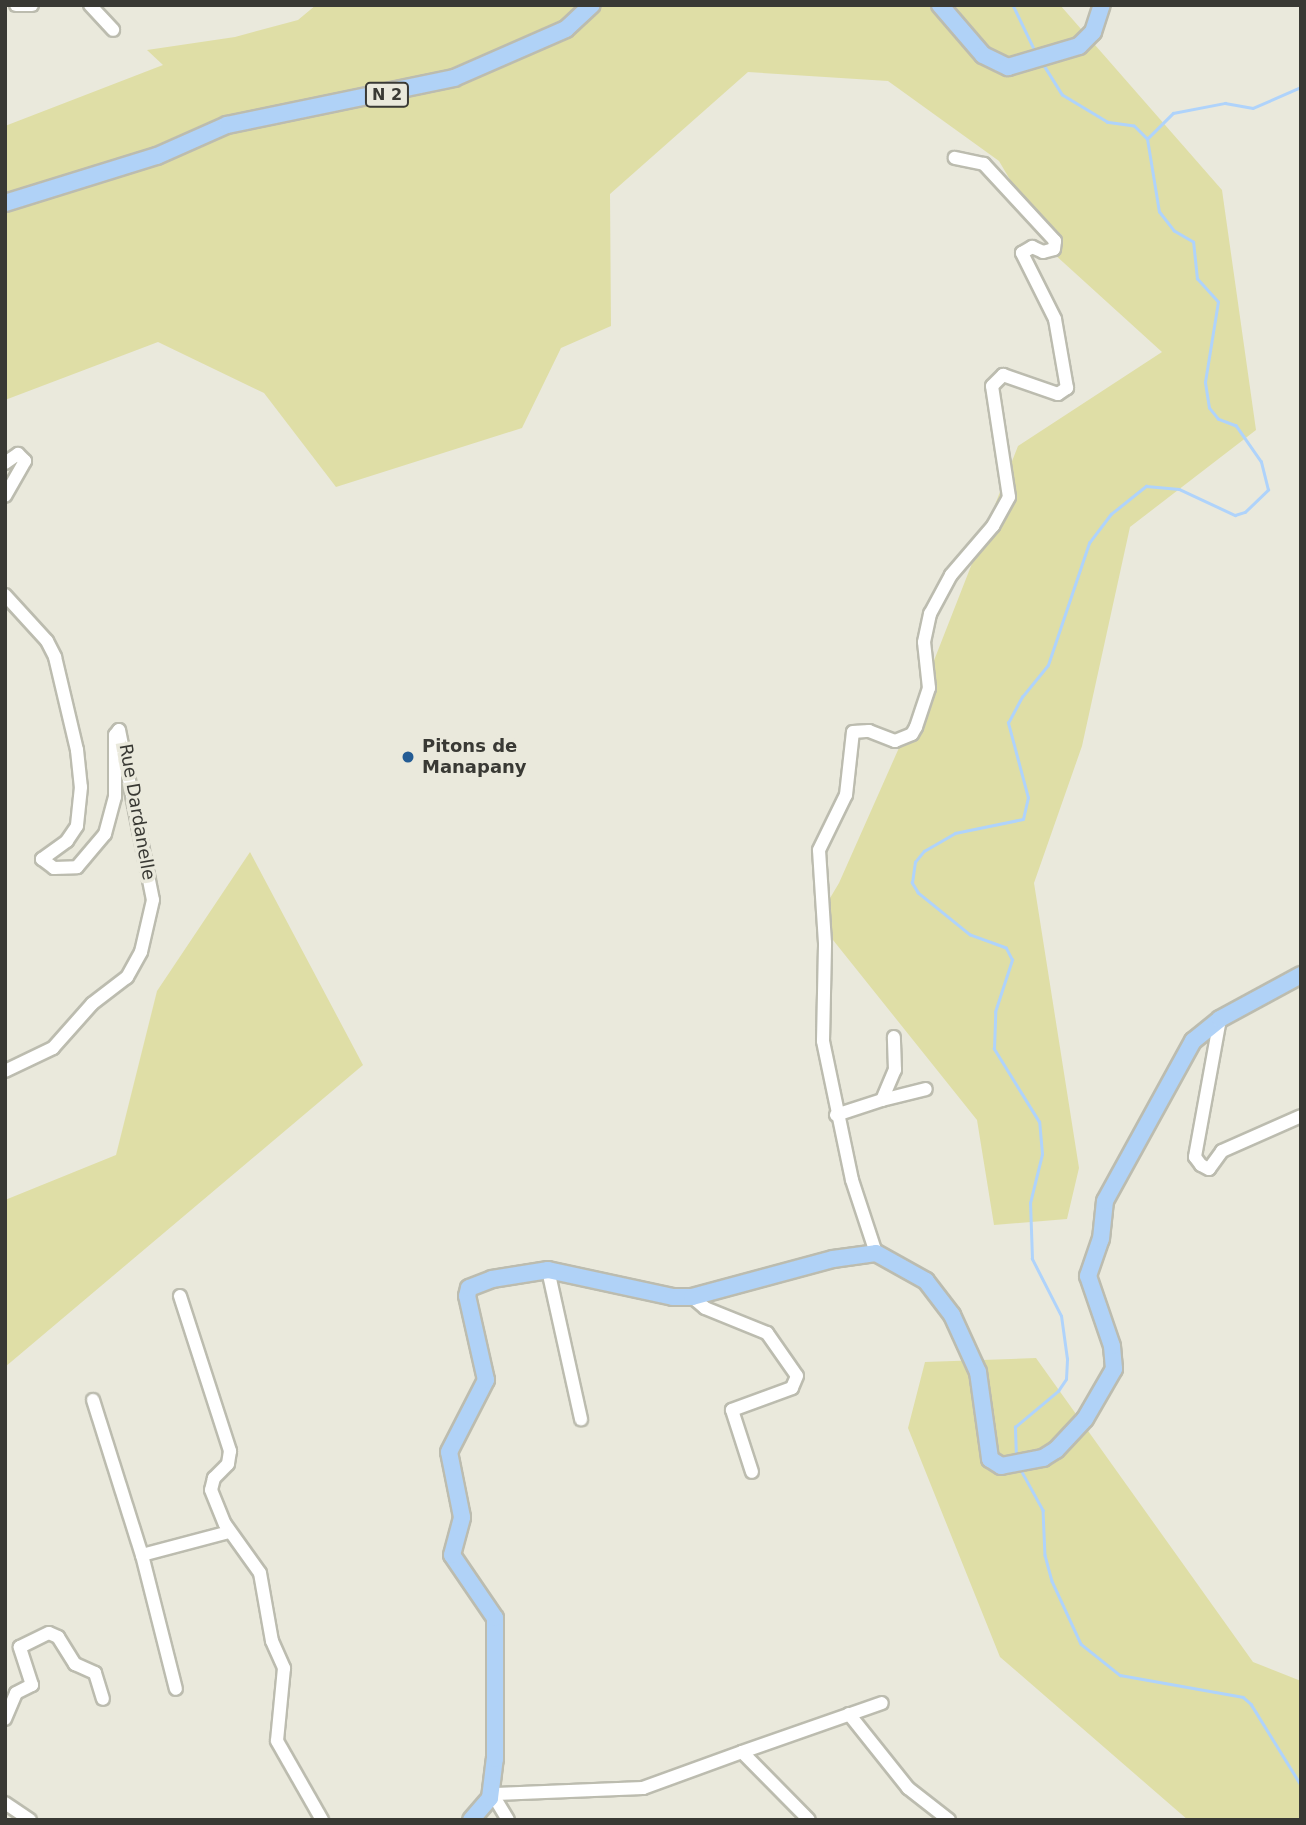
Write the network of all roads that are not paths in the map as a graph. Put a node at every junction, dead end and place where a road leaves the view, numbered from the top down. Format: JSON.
{"nodes":[{"id":1,"x":16,"y":5,"type":"edge"},
{"id":2,"x":32,"y":5,"type":"edge"},
{"id":3,"x":90,"y":5,"type":"edge"},
{"id":4,"x":592,"y":5,"type":"edge"},
{"id":5,"x":940,"y":5,"type":"edge"},
{"id":6,"x":1102,"y":5,"type":"edge"},
{"id":7,"x":113,"y":30,"type":"dead end"},
{"id":8,"x":955,"y":158,"type":"dead end"},
{"id":9,"x":5,"y":204,"type":"edge"},
{"id":10,"x":5,"y":463,"type":"edge"},
{"id":11,"x":5,"y":496,"type":"edge"},
{"id":12,"x":5,"y":595,"type":"edge"},
{"id":13,"x":1301,"y":975,"type":"edge"},
{"id":14,"x":1220,"y":1019,"type":"junction"},
{"id":15,"x":894,"y":1037,"type":"dead end"},
{"id":16,"x":5,"y":1071,"type":"edge"},
{"id":17,"x":926,"y":1089,"type":"dead end"},
{"id":18,"x":882,"y":1100,"type":"junction"},
{"id":19,"x":836,"y":1115,"type":"junction"},
{"id":20,"x":1301,"y":1116,"type":"edge"},
{"id":21,"x":876,"y":1253,"type":"junction"},
{"id":22,"x":548,"y":1270,"type":"junction"},
{"id":23,"x":180,"y":1296,"type":"dead end"},
{"id":24,"x":692,"y":1297,"type":"junction"},
{"id":25,"x":93,"y":1400,"type":"dead end"},
{"id":26,"x":581,"y":1419,"type":"dead end"},
{"id":27,"x":752,"y":1472,"type":"dead end"},
{"id":28,"x":229,"y":1532,"type":"junction"},
{"id":29,"x":142,"y":1555,"type":"junction"},
{"id":30,"x":176,"y":1689,"type":"dead end"},
{"id":31,"x":103,"y":1699,"type":"dead end"},
{"id":32,"x":882,"y":1703,"type":"dead end"},
{"id":33,"x":849,"y":1714,"type":"junction"},
{"id":34,"x":5,"y":1718,"type":"edge"},
{"id":35,"x":741,"y":1752,"type":"junction"},
{"id":36,"x":491,"y":1796,"type":"junction"},
{"id":37,"x":5,"y":1803,"type":"edge"},
{"id":38,"x":30,"y":1820,"type":"edge"},
{"id":39,"x":322,"y":1820,"type":"edge"},
{"id":40,"x":471,"y":1820,"type":"edge"},
{"id":41,"x":508,"y":1820,"type":"edge"},
{"id":42,"x":809,"y":1820,"type":"edge"},
{"id":43,"x":949,"y":1820,"type":"edge"}],
"edges":[{"from":1,"to":2,"type":"street"},
{"from":3,"to":7,"type":"street"},
{"from":4,"to":9,"type":"main road","number":"N 2"},
{"from":5,"to":6,"type":"main road"},
{"from":8,"to":19,"type":"street"},
{"from":10,"to":11,"type":"street"},
{"from":12,"to":16,"type":"street","name":"Rue Dardanelle"},
{"from":13,"to":14,"type":"main road"},
{"from":14,"to":20,"type":"street"},
{"from":14,"to":21,"type":"main road"},
{"from":15,"to":18,"type":"street"},
{"from":17,"to":18,"type":"street"},
{"from":18,"to":19,"type":"street"},
{"from":19,"to":21,"type":"street"},
{"from":21,"to":24,"type":"main road"},
{"from":22,"to":24,"type":"main road"},
{"from":22,"to":26,"type":"street"},
{"from":22,"to":36,"type":"main road"},
{"from":23,"to":28,"type":"street"},
{"from":24,"to":27,"type":"street"},
{"from":25,"to":29,"type":"street"},
{"from":28,"to":29,"type":"street"},
{"from":28,"to":39,"type":"street"},
{"from":29,"to":30,"type":"street"},
{"from":31,"to":34,"type":"street"},
{"from":32,"to":33,"type":"street"},
{"from":33,"to":35,"type":"street"},
{"from":33,"to":43,"type":"street"},
{"from":35,"to":36,"type":"street"},
{"from":35,"to":42,"type":"street"},
{"from":36,"to":40,"type":"main road"},
{"from":36,"to":41,"type":"street"},
{"from":37,"to":38,"type":"street"}]}
